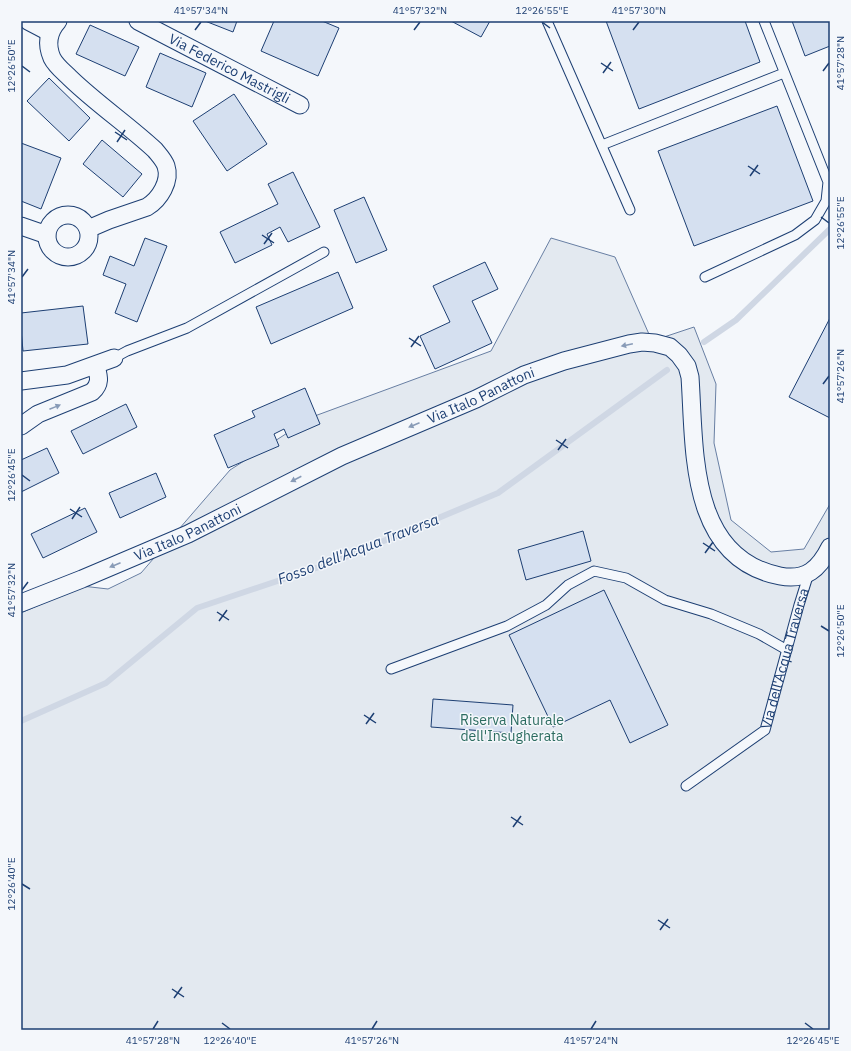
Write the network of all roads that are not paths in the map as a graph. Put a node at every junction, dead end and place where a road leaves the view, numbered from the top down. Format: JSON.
{"nodes":[{"id":1,"x":28,"y":21,"type":"edge"},
{"id":2,"x":138,"y":21,"type":"edge"},
{"id":3,"x":547,"y":21,"type":"edge"},
{"id":4,"x":764,"y":21,"type":"edge"},
{"id":5,"x":54,"y":26,"type":"edge"},
{"id":6,"x":784,"y":73,"type":"junction"},
{"id":7,"x":300,"y":105,"type":"dead end"},
{"id":8,"x":602,"y":145,"type":"junction"},
{"id":9,"x":630,"y":210,"type":"dead end"},
{"id":10,"x":21,"y":226,"type":"edge"},
{"id":11,"x":88,"y":229,"type":"junction"},
{"id":12,"x":47,"y":235,"type":"junction"},
{"id":13,"x":324,"y":252,"type":"dead end"},
{"id":14,"x":705,"y":277,"type":"dead end"},
{"id":15,"x":114,"y":358,"type":"joint"},
{"id":16,"x":96,"y":366,"type":"junction"},
{"id":17,"x":21,"y":381,"type":"edge"},
{"id":18,"x":21,"y":426,"type":"edge"},
{"id":19,"x":830,"y":547,"type":"edge"},
{"id":20,"x":809,"y":573,"type":"junction"},
{"id":21,"x":21,"y":603,"type":"edge"},
{"id":22,"x":787,"y":650,"type":"junction"},
{"id":23,"x":391,"y":669,"type":"dead end"},
{"id":24,"x":686,"y":786,"type":"dead end"}],
"edges":[{"from":1,"to":5,"type":"street"},
{"from":2,"to":7,"type":"street","name":"Via Federico Mastrigli"},
{"from":3,"to":8,"type":"lane"},
{"from":4,"to":6,"type":"lane"},
{"from":5,"to":11,"type":"street"},
{"from":6,"to":8,"type":"lane"},
{"from":6,"to":14,"type":"lane"},
{"from":8,"to":9,"type":"lane"},
{"from":10,"to":12,"type":"street"},
{"from":11,"to":12,"type":"street"},
{"from":11,"to":12,"type":"street"},
{"from":13,"to":15,"type":"lane"},
{"from":15,"to":16,"type":"street"},
{"from":16,"to":17,"type":"street"},
{"from":18,"to":16,"type":"street","one_way":true},
{"from":19,"to":20,"type":"street","name":"Via dell'Acqua Traversa"},
{"from":20,"to":21,"type":"street","name":"Via Italo Panattoni","one_way":true},
{"from":20,"to":22,"type":"lane","name":"Via dell'Acqua Traversa"},
{"from":22,"to":23,"type":"lane"},
{"from":22,"to":24,"type":"lane","name":"Via dell'Acqua Traversa"}]}
